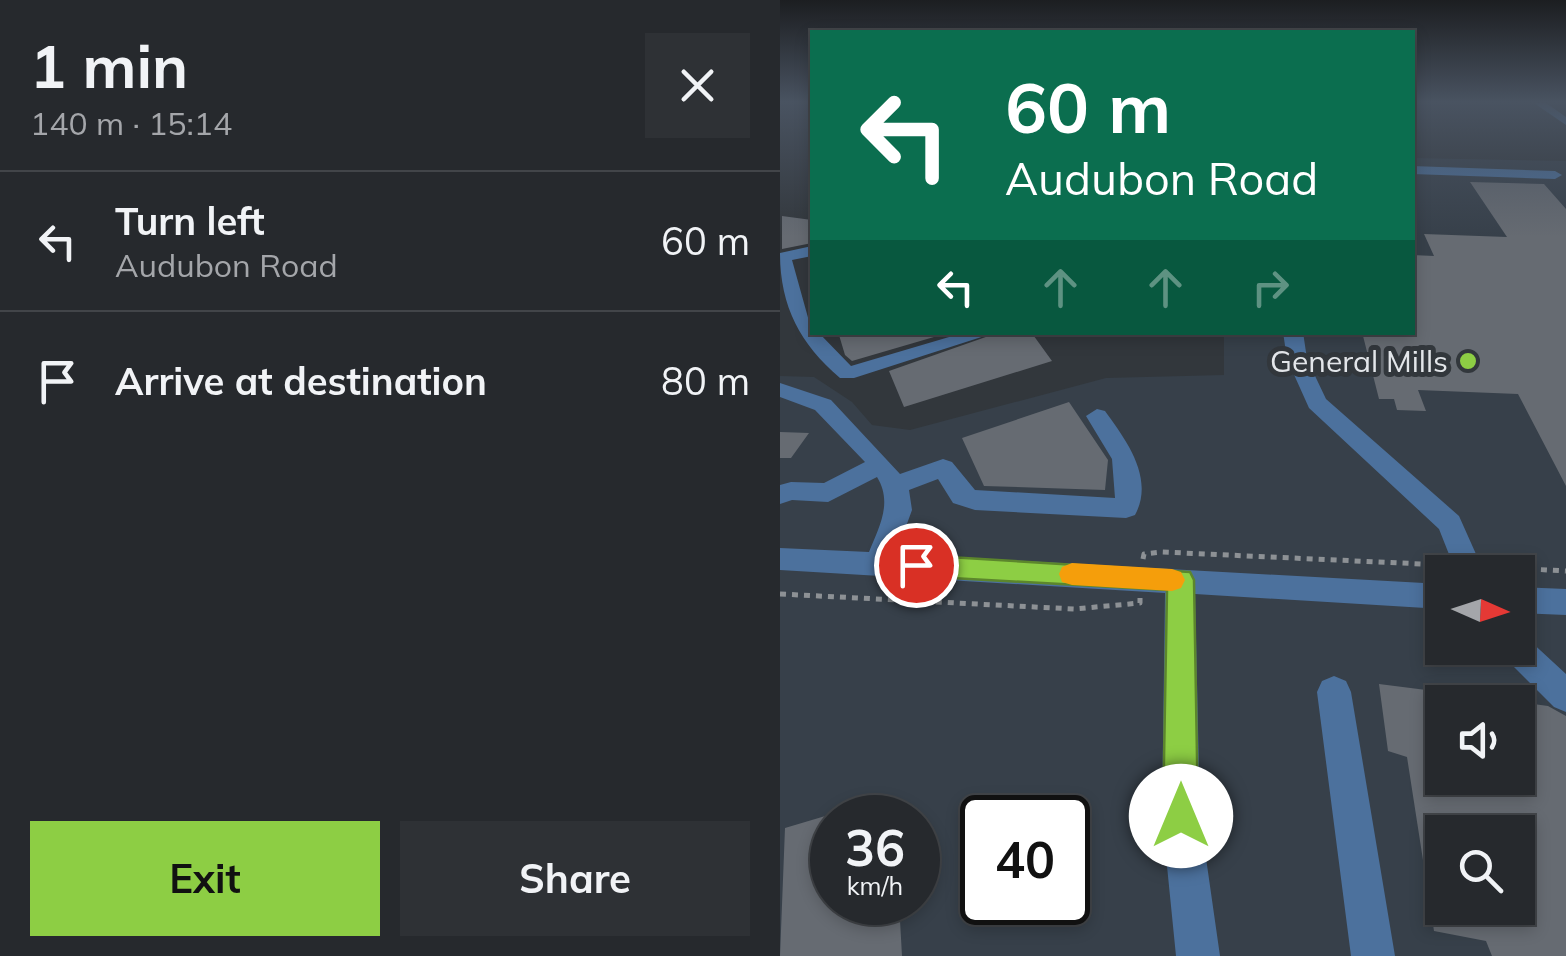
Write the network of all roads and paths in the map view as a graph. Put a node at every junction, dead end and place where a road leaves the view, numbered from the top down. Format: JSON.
{"nodes":[{"id":1,"x":1415,"y":170,"type":"edge"},
{"id":2,"x":1450,"y":174,"type":"dead end"},
{"id":3,"x":1562,"y":178,"type":"edge"},
{"id":4,"x":810,"y":252,"type":"edge"},
{"id":5,"x":782,"y":258,"type":"edge"},
{"id":6,"x":978,"y":335,"type":"edge"},
{"id":7,"x":1293,"y":335,"type":"edge"},
{"id":8,"x":780,"y":390,"type":"edge"},
{"id":9,"x":1096,"y":416,"type":"dead end"},
{"id":10,"x":888,"y":475,"type":"junction"},
{"id":11,"x":780,"y":495,"type":"edge"},
{"id":12,"x":1463,"y":555,"type":"edge"},
{"id":13,"x":780,"y":559,"type":"edge"},
{"id":14,"x":878,"y":563,"type":"junction"},
{"id":15,"x":1180,"y":580,"type":"junction"},
{"id":16,"x":1425,"y":595,"type":"edge"},
{"id":17,"x":1535,"y":601,"type":"edge"},
{"id":18,"x":1566,"y":602,"type":"edge"},
{"id":19,"x":1534,"y":665,"type":"edge"},
{"id":20,"x":1334,"y":692,"type":"dead end"},
{"id":21,"x":1566,"y":696,"type":"edge"},
{"id":22,"x":1198,"y":956,"type":"edge"},
{"id":23,"x":1374,"y":956,"type":"edge"}],
"edges":[{"from":1,"to":3,"type":"street"},
{"from":2,"to":3,"type":"street"},
{"from":4,"to":5,"type":"street"},
{"from":5,"to":6,"type":"street"},
{"from":7,"to":12,"type":"street"},
{"from":8,"to":10,"type":"street"},
{"from":9,"to":10,"type":"street"},
{"from":10,"to":11,"type":"street"},
{"from":10,"to":14,"type":"street"},
{"from":13,"to":14,"type":"street"},
{"from":14,"to":15,"type":"street"},
{"from":15,"to":16,"type":"street"},
{"from":15,"to":22,"type":"street"},
{"from":17,"to":18,"type":"street"},
{"from":19,"to":21,"type":"street"},
{"from":20,"to":23,"type":"street"}]}
